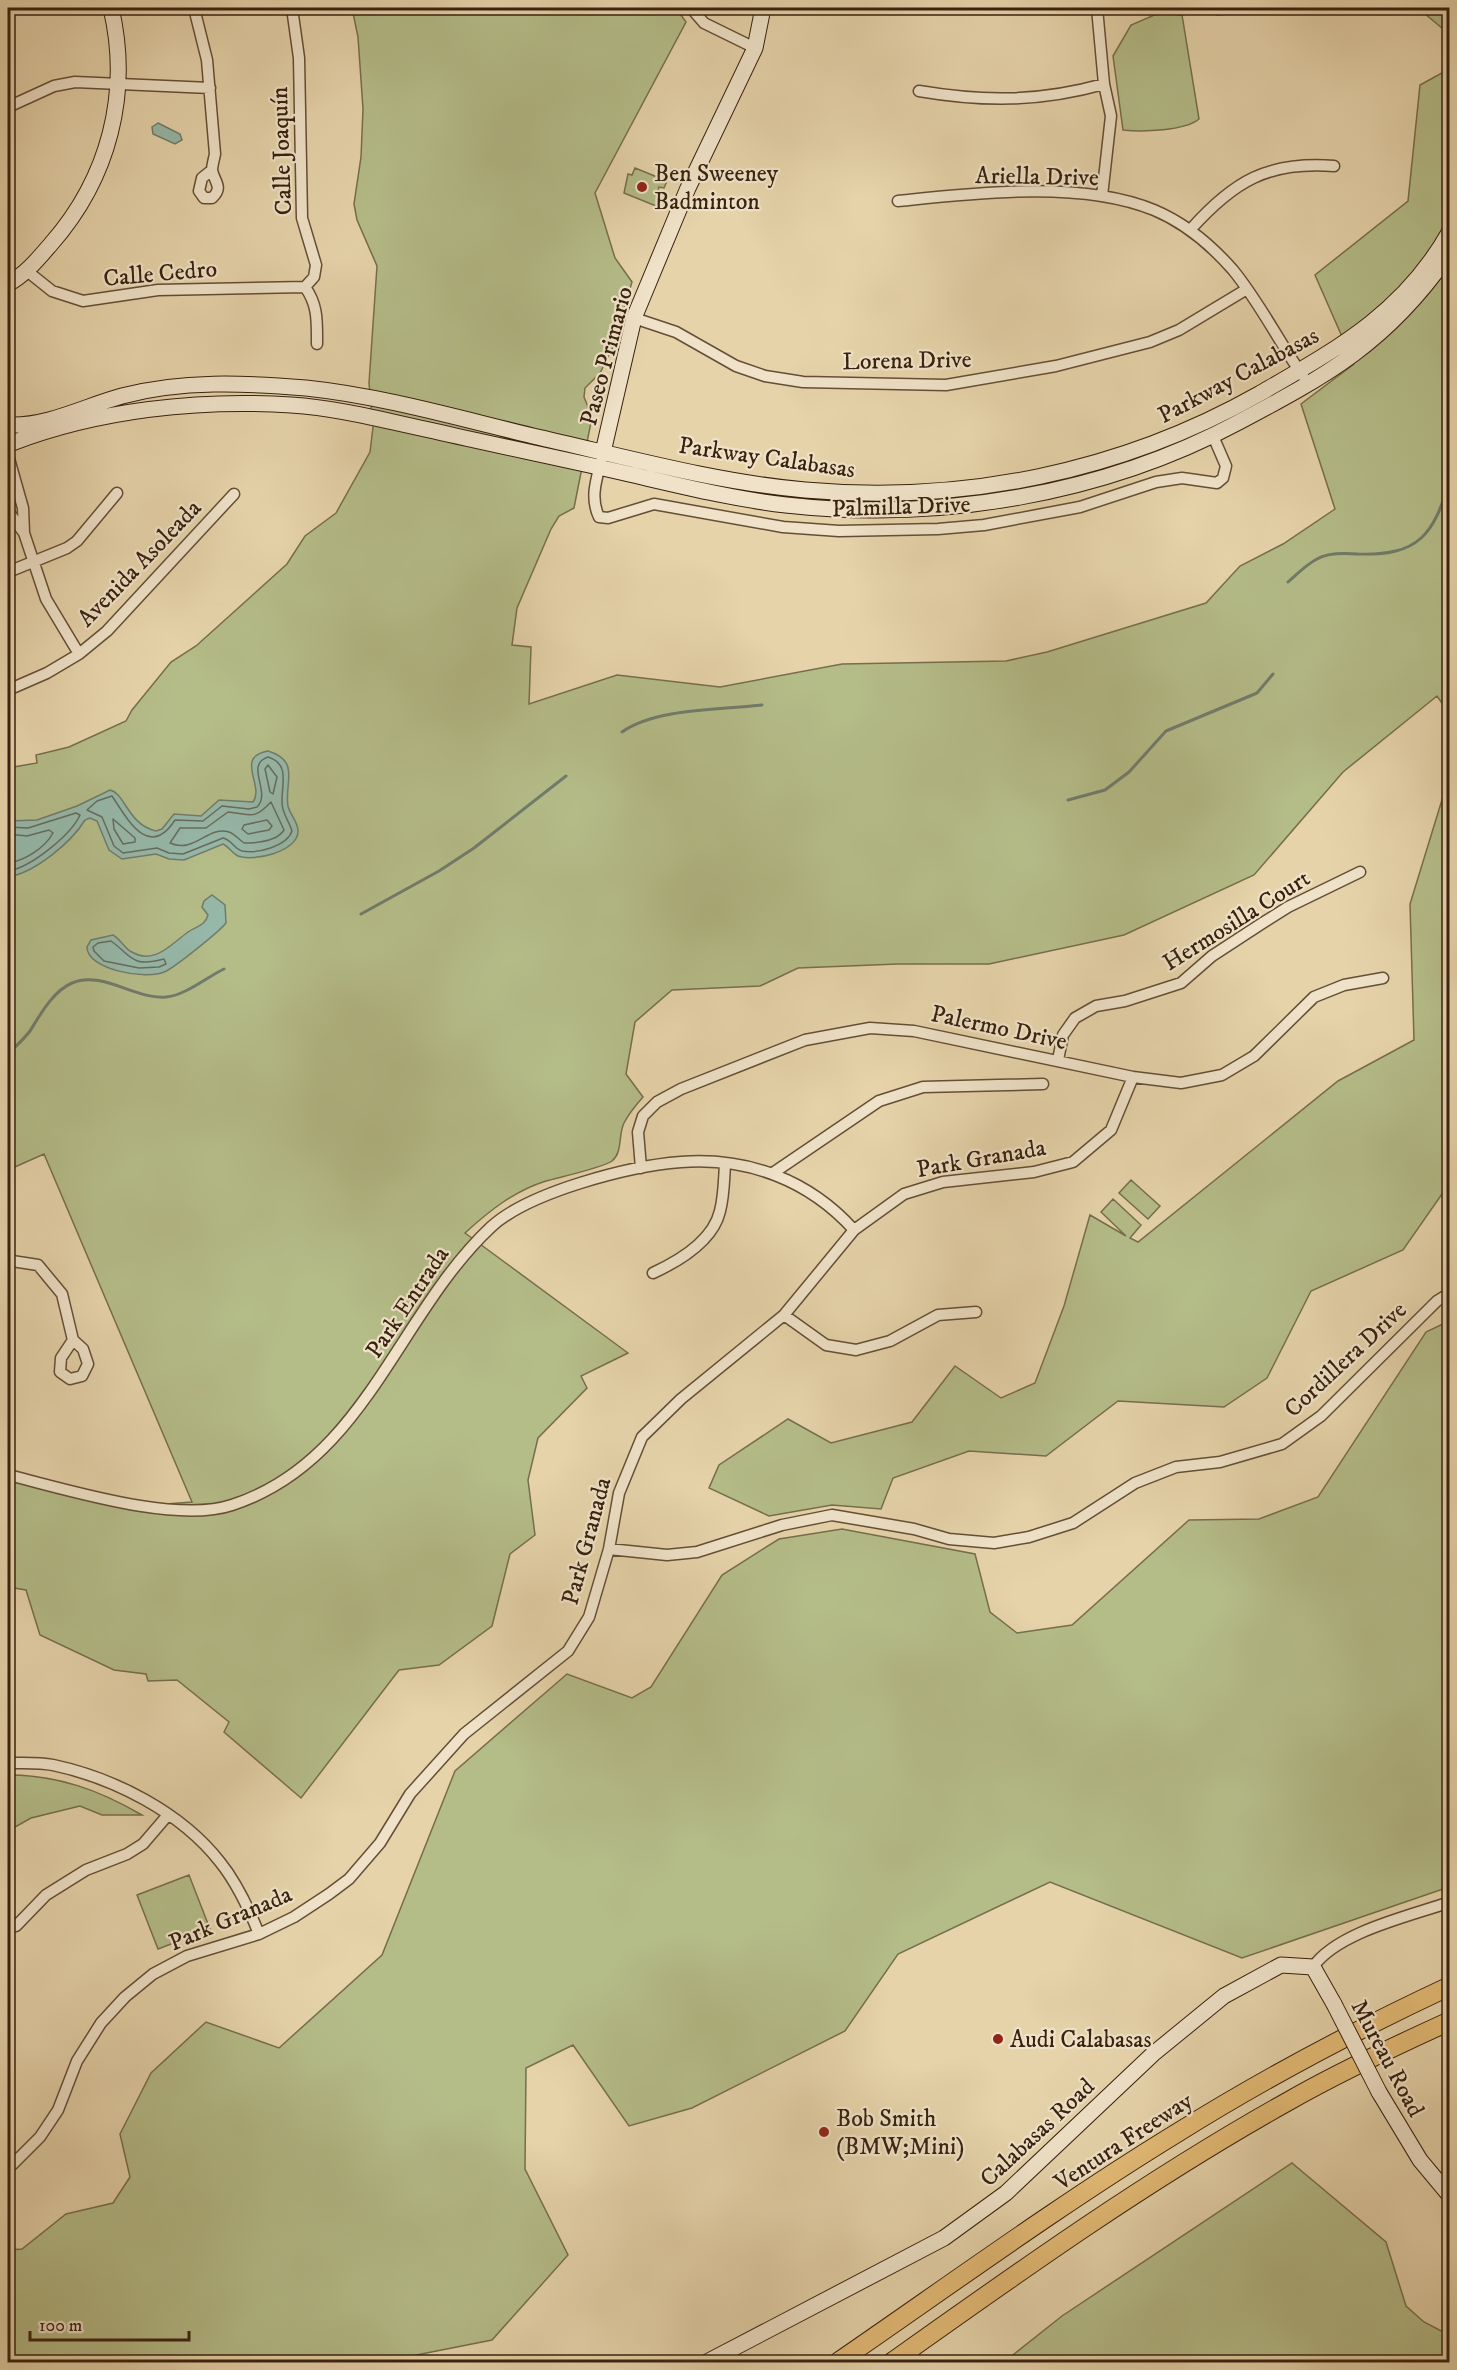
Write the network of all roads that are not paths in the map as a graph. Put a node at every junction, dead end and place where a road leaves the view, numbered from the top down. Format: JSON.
{"nodes":[{"id":1,"x":111,"y":8,"type":"edge"},
{"id":2,"x":194,"y":8,"type":"edge"},
{"id":3,"x":292,"y":8,"type":"edge"},
{"id":4,"x":692,"y":8,"type":"edge"},
{"id":5,"x":763,"y":8,"type":"edge"},
{"id":6,"x":1097,"y":8,"type":"edge"},
{"id":7,"x":755,"y":48,"type":"junction"},
{"id":8,"x":119,"y":84,"type":"junction"},
{"id":9,"x":1104,"y":84,"type":"junction"},
{"id":10,"x":210,"y":88,"type":"junction"},
{"id":11,"x":919,"y":91,"type":"dead end"},
{"id":12,"x":8,"y":106,"type":"edge"},
{"id":13,"x":1334,"y":166,"type":"dead end"},
{"id":14,"x":212,"y":170,"type":"dead end"},
{"id":15,"x":1102,"y":196,"type":"junction"},
{"id":16,"x":898,"y":201,"type":"dead end"},
{"id":17,"x":1191,"y":229,"type":"junction"},
{"id":18,"x":1449,"y":231,"type":"edge"},
{"id":19,"x":1449,"y":253,"type":"edge"},
{"id":20,"x":27,"y":271,"type":"junction"},
{"id":21,"x":8,"y":284,"type":"edge"},
{"id":22,"x":304,"y":287,"type":"junction"},
{"id":23,"x":1247,"y":289,"type":"junction"},
{"id":24,"x":634,"y":318,"type":"junction"},
{"id":25,"x":317,"y":344,"type":"dead end"},
{"id":26,"x":1299,"y":371,"type":"junction"},
{"id":27,"x":1309,"y":384,"type":"junction"},
{"id":28,"x":1207,"y":422,"type":"junction"},
{"id":29,"x":9,"y":423,"type":"edge"},
{"id":30,"x":1213,"y":436,"type":"junction"},
{"id":31,"x":9,"y":450,"type":"edge"},
{"id":32,"x":601,"y":459,"type":"junction"},
{"id":33,"x":18,"y":491,"type":"junction"},
{"id":34,"x":117,"y":493,"type":"dead end"},
{"id":35,"x":234,"y":494,"type":"dead end"},
{"id":36,"x":8,"y":498,"type":"edge"},
{"id":37,"x":8,"y":511,"type":"edge"},
{"id":38,"x":24,"y":533,"type":"junction"},
{"id":39,"x":33,"y":561,"type":"junction"},
{"id":40,"x":8,"y":572,"type":"edge"},
{"id":41,"x":79,"y":654,"type":"junction"},
{"id":42,"x":8,"y":690,"type":"edge"},
{"id":43,"x":1360,"y":872,"type":"dead end"},
{"id":44,"x":1383,"y":978,"type":"dead end"},
{"id":45,"x":1058,"y":1060,"type":"junction"},
{"id":46,"x":1133,"y":1077,"type":"junction"},
{"id":47,"x":1043,"y":1084,"type":"dead end"},
{"id":48,"x":725,"y":1164,"type":"junction"},
{"id":49,"x":641,"y":1168,"type":"junction"},
{"id":50,"x":773,"y":1173,"type":"junction"},
{"id":51,"x":854,"y":1230,"type":"junction"},
{"id":52,"x":8,"y":1263,"type":"edge"},
{"id":53,"x":653,"y":1273,"type":"dead end"},
{"id":54,"x":1449,"y":1293,"type":"edge"},
{"id":55,"x":976,"y":1312,"type":"dead end"},
{"id":56,"x":784,"y":1315,"type":"junction"},
{"id":57,"x":73,"y":1340,"type":"dead end"},
{"id":58,"x":8,"y":1475,"type":"edge"},
{"id":59,"x":609,"y":1550,"type":"junction"},
{"id":60,"x":8,"y":1763,"type":"edge"},
{"id":61,"x":168,"y":1816,"type":"junction"},
{"id":62,"x":1449,"y":1902,"type":"edge"},
{"id":63,"x":16,"y":1926,"type":"dead end"},
{"id":64,"x":259,"y":1934,"type":"junction"},
{"id":65,"x":1313,"y":1967,"type":"junction"},
{"id":66,"x":1449,"y":1986,"type":"edge"},
{"id":67,"x":1449,"y":2021,"type":"edge"},
{"id":68,"x":8,"y":2169,"type":"edge"},
{"id":69,"x":1449,"y":2196,"type":"edge"},
{"id":70,"x":706,"y":2362,"type":"edge"},
{"id":71,"x":838,"y":2362,"type":"edge"},
{"id":72,"x":892,"y":2362,"type":"edge"}],
"edges":[{"from":1,"to":8,"type":"street"},
{"from":2,"to":10,"type":"street"},
{"from":3,"to":22,"type":"street","name":"Calle Joaquín"},
{"from":4,"to":7,"type":"street"},
{"from":5,"to":7,"type":"street","name":"Paseo Primario"},
{"from":6,"to":9,"type":"street"},
{"from":7,"to":24,"type":"street","name":"Paseo Primario"},
{"from":8,"to":10,"type":"street"},
{"from":8,"to":12,"type":"street"},
{"from":8,"to":20,"type":"street"},
{"from":9,"to":11,"type":"street"},
{"from":9,"to":15,"type":"street"},
{"from":10,"to":14,"type":"street"},
{"from":13,"to":17,"type":"street"},
{"from":15,"to":16,"type":"street","name":"Ariella Drive"},
{"from":15,"to":17,"type":"street","name":"Ariella Drive"},
{"from":17,"to":23,"type":"street","name":"Ariella Drive"},
{"from":18,"to":26,"type":"street","name":"Parkway Calabasas"},
{"from":19,"to":27,"type":"street","name":"Parkway Calabasas"},
{"from":20,"to":21,"type":"street"},
{"from":20,"to":22,"type":"street","name":"Calle Cedro"},
{"from":22,"to":25,"type":"street"},
{"from":23,"to":24,"type":"street","name":"Lorena Drive"},
{"from":23,"to":26,"type":"street","name":"Ariella Drive"},
{"from":24,"to":32,"type":"street","name":"Paseo Primario"},
{"from":26,"to":27,"type":"street","name":"Ariella Drive"},
{"from":26,"to":28,"type":"street","name":"Parkway Calabasas"},
{"from":27,"to":30,"type":"street","name":"Parkway Calabasas"},
{"from":28,"to":30,"type":"street"},
{"from":28,"to":32,"type":"street","name":"Parkway Calabasas"},
{"from":29,"to":31,"type":"street"},
{"from":29,"to":32,"type":"street","name":"Parkway Calabasas"},
{"from":30,"to":32,"type":"street","name":"Parkway Calabasas"},
{"from":30,"to":32,"type":"street","name":"Palmilla Drive"},
{"from":31,"to":32,"type":"street","name":"Parkway Calabasas"},
{"from":31,"to":33,"type":"street"},
{"from":33,"to":36,"type":"street"},
{"from":33,"to":38,"type":"street"},
{"from":34,"to":39,"type":"street"},
{"from":35,"to":41,"type":"street","name":"Avenida Asoleada"},
{"from":37,"to":38,"type":"street"},
{"from":38,"to":39,"type":"street"},
{"from":39,"to":40,"type":"street"},
{"from":39,"to":41,"type":"street"},
{"from":41,"to":42,"type":"street","name":"Avenida Asoleada"},
{"from":43,"to":45,"type":"street","name":"Hermosilla Court"},
{"from":44,"to":46,"type":"street","name":"Palermo Drive"},
{"from":45,"to":46,"type":"street","name":"Palermo Drive"},
{"from":45,"to":49,"type":"street","name":"Palermo Drive"},
{"from":46,"to":51,"type":"street","name":"Park Granada"},
{"from":47,"to":50,"type":"street"},
{"from":48,"to":49,"type":"street","name":"Park Entrada"},
{"from":48,"to":50,"type":"street","name":"Park Entrada"},
{"from":48,"to":53,"type":"street"},
{"from":49,"to":58,"type":"street","name":"Park Entrada"},
{"from":50,"to":51,"type":"street","name":"Park Entrada"},
{"from":51,"to":56,"type":"street","name":"Park Granada"},
{"from":52,"to":57,"type":"street"},
{"from":54,"to":59,"type":"street","name":"Cordillera Drive"},
{"from":55,"to":56,"type":"street"},
{"from":56,"to":59,"type":"street","name":"Park Granada"},
{"from":59,"to":64,"type":"street","name":"Park Granada"},
{"from":60,"to":61,"type":"street"},
{"from":61,"to":63,"type":"street"},
{"from":61,"to":64,"type":"street"},
{"from":62,"to":65,"type":"street"},
{"from":64,"to":68,"type":"street","name":"Park Granada"},
{"from":65,"to":69,"type":"street","name":"Mureau Road","bridge":true},
{"from":65,"to":70,"type":"street","name":"Calabasas Road"},
{"from":66,"to":71,"type":"highway","name":"Ventura Freeway"},
{"from":67,"to":72,"type":"highway"}]}
